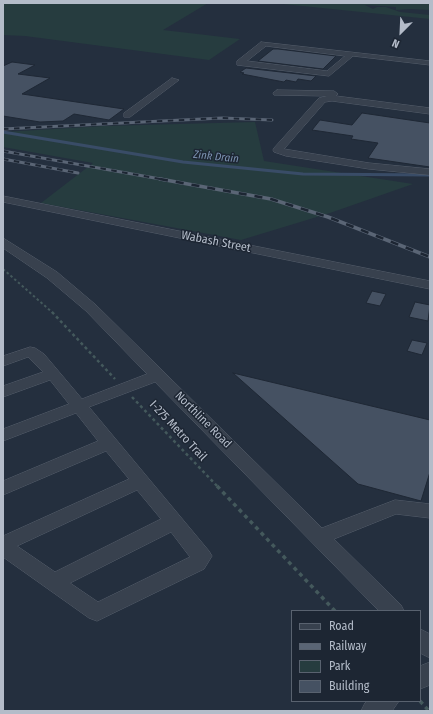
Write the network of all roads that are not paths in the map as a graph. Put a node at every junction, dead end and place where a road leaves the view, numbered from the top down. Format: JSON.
{"nodes":[{"id":1,"x":351,"y":54,"type":"junction"},
{"id":2,"x":430,"y":63,"type":"edge"},
{"id":3,"x":175,"y":80,"type":"dead end"},
{"id":4,"x":277,"y":93,"type":"dead end"},
{"id":5,"x":396,"y":106,"type":"junction"},
{"id":6,"x":430,"y":111,"type":"edge"},
{"id":7,"x":127,"y":116,"type":"dead end"},
{"id":8,"x":430,"y":172,"type":"edge"},
{"id":9,"x":3,"y":199,"type":"edge"},
{"id":10,"x":3,"y":242,"type":"edge"},
{"id":11,"x":430,"y":285,"type":"edge"},
{"id":12,"x":3,"y":361,"type":"edge"},
{"id":13,"x":52,"y":374,"type":"junction"},
{"id":14,"x":158,"y":375,"type":"junction"},
{"id":15,"x":3,"y":392,"type":"edge"},
{"id":16,"x":78,"y":407,"type":"junction"},
{"id":17,"x":3,"y":435,"type":"edge"},
{"id":18,"x":108,"y":443,"type":"junction"},
{"id":19,"x":140,"y":481,"type":"junction"},
{"id":20,"x":3,"y":488,"type":"edge"},
{"id":21,"x":430,"y":511,"type":"edge"},
{"id":22,"x":173,"y":522,"type":"junction"},
{"id":23,"x":320,"y":537,"type":"junction"},
{"id":24,"x":3,"y":545,"type":"edge"},
{"id":25,"x":53,"y":582,"type":"junction"},
{"id":26,"x":392,"y":610,"type":"edge"},
{"id":27,"x":421,"y":639,"type":"edge"},
{"id":28,"x":430,"y":648,"type":"edge"},
{"id":29,"x":430,"y":672,"type":"edge"},
{"id":30,"x":421,"y":678,"type":"edge"}],
"edges":[{"from":1,"to":1,"type":"street"},
{"from":1,"to":2,"type":"street"},
{"from":3,"to":7,"type":"street"},
{"from":4,"to":5,"type":"street"},
{"from":5,"to":6,"type":"street"},
{"from":5,"to":8,"type":"street"},
{"from":9,"to":11,"type":"street","name":"Wabash Street"},
{"from":10,"to":14,"type":"street","name":"Northline Road"},
{"from":12,"to":13,"type":"street"},
{"from":13,"to":15,"type":"street"},
{"from":13,"to":16,"type":"street"},
{"from":14,"to":16,"type":"street"},
{"from":14,"to":23,"type":"street","name":"Northline Road"},
{"from":16,"to":17,"type":"street"},
{"from":16,"to":18,"type":"street"},
{"from":18,"to":19,"type":"street"},
{"from":18,"to":20,"type":"street"},
{"from":19,"to":22,"type":"street"},
{"from":19,"to":24,"type":"street"},
{"from":21,"to":23,"type":"street"},
{"from":22,"to":25,"type":"street"},
{"from":22,"to":25,"type":"street"},
{"from":23,"to":26,"type":"street","name":"Northline Road"},
{"from":24,"to":25,"type":"street"},
{"from":27,"to":28,"type":"street"},
{"from":29,"to":30,"type":"street"}]}
